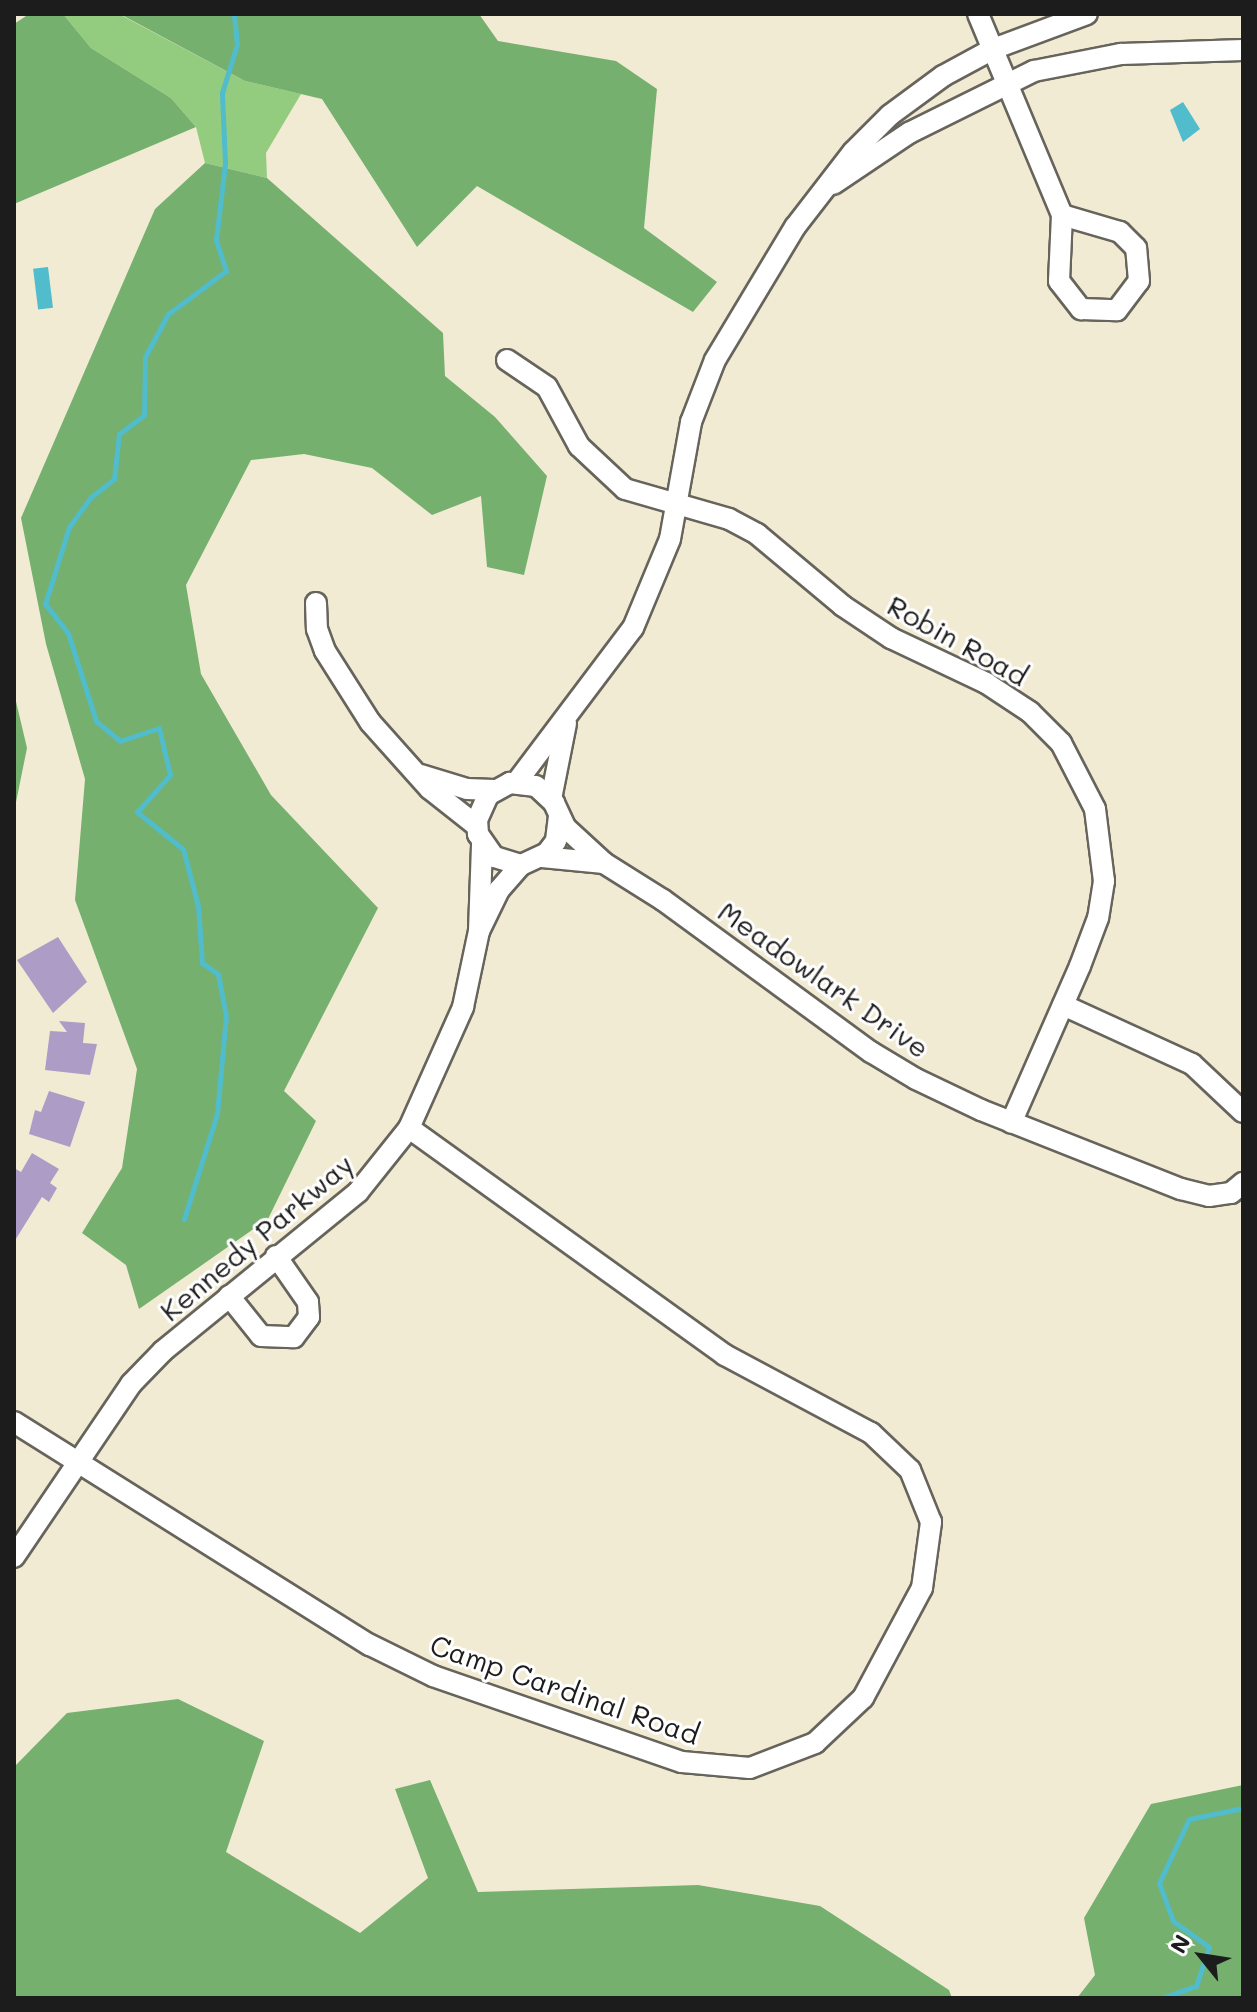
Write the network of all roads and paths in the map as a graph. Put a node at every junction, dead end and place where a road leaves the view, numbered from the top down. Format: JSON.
{"nodes":[{"id":1,"x":978,"y":14,"type":"edge"},
{"id":2,"x":1087,"y":14,"type":"edge"},
{"id":3,"x":993,"y":49,"type":"junction"},
{"id":4,"x":1243,"y":50,"type":"edge"},
{"id":5,"x":1009,"y":82,"type":"junction"},
{"id":6,"x":826,"y":188,"type":"junction"},
{"id":7,"x":1062,"y":215,"type":"junction"},
{"id":8,"x":507,"y":360,"type":"dead end"},
{"id":9,"x":679,"y":507,"type":"junction"},
{"id":10,"x":316,"y":603,"type":"dead end"},
{"id":11,"x":567,"y":719,"type":"junction"},
{"id":12,"x":421,"y":775,"type":"junction"},
{"id":13,"x":516,"y":783,"type":"junction"},
{"id":14,"x":494,"y":790,"type":"junction"},
{"id":15,"x":555,"y":807,"type":"junction"},
{"id":16,"x":480,"y":835,"type":"junction"},
{"id":17,"x":542,"y":857,"type":"junction"},
{"id":18,"x":604,"y":863,"type":"junction"},
{"id":19,"x":521,"y":865,"type":"junction"},
{"id":20,"x":479,"y":931,"type":"junction"},
{"id":21,"x":1063,"y":1005,"type":"junction"},
{"id":22,"x":1243,"y":1112,"type":"edge"},
{"id":23,"x":1011,"y":1123,"type":"junction"},
{"id":24,"x":409,"y":1128,"type":"junction"},
{"id":25,"x":1243,"y":1183,"type":"edge"},
{"id":26,"x":276,"y":1256,"type":"junction"},
{"id":27,"x":229,"y":1296,"type":"junction"},
{"id":28,"x":14,"y":1422,"type":"edge"},
{"id":29,"x":76,"y":1465,"type":"junction"},
{"id":30,"x":14,"y":1557,"type":"edge"}],
"edges":[{"from":1,"to":3,"type":"street"},
{"from":2,"to":3,"type":"street"},
{"from":3,"to":5,"type":"street"},
{"from":3,"to":6,"type":"street"},
{"from":4,"to":5,"type":"street"},
{"from":5,"to":6,"type":"street"},
{"from":5,"to":7,"type":"street"},
{"from":6,"to":9,"type":"street"},
{"from":7,"to":7,"type":"street"},
{"from":8,"to":9,"type":"street","name":"Robin Road"},
{"from":9,"to":11,"type":"street"},
{"from":9,"to":21,"type":"street","name":"Robin Road"},
{"from":10,"to":12,"type":"street"},
{"from":11,"to":13,"type":"street"},
{"from":11,"to":15,"type":"street"},
{"from":12,"to":14,"type":"street"},
{"from":12,"to":16,"type":"street"},
{"from":13,"to":14,"type":"street"},
{"from":13,"to":15,"type":"street"},
{"from":14,"to":16,"type":"street"},
{"from":15,"to":17,"type":"street"},
{"from":15,"to":18,"type":"street","name":"Meadowlark Drive"},
{"from":16,"to":19,"type":"street"},
{"from":16,"to":20,"type":"street","name":"Kennedy Parkway"},
{"from":17,"to":18,"type":"street","name":"Meadowlark Drive"},
{"from":17,"to":19,"type":"street"},
{"from":18,"to":23,"type":"street","name":"Meadowlark Drive"},
{"from":19,"to":20,"type":"street","name":"Kennedy Parkway"},
{"from":20,"to":24,"type":"street","name":"Kennedy Parkway"},
{"from":21,"to":22,"type":"street"},
{"from":21,"to":23,"type":"street","name":"Robin Road"},
{"from":23,"to":25,"type":"street","name":"Meadowlark Drive"},
{"from":24,"to":26,"type":"street","name":"Kennedy Parkway"},
{"from":24,"to":29,"type":"street","name":"Camp Cardinal Road"},
{"from":26,"to":27,"type":"street","name":"Kennedy Parkway"},
{"from":26,"to":27,"type":"street"},
{"from":27,"to":29,"type":"street","name":"Kennedy Parkway"},
{"from":28,"to":29,"type":"street","name":"Camp Cardinal Road"},
{"from":29,"to":30,"type":"street","name":"Kennedy Parkway"}]}
